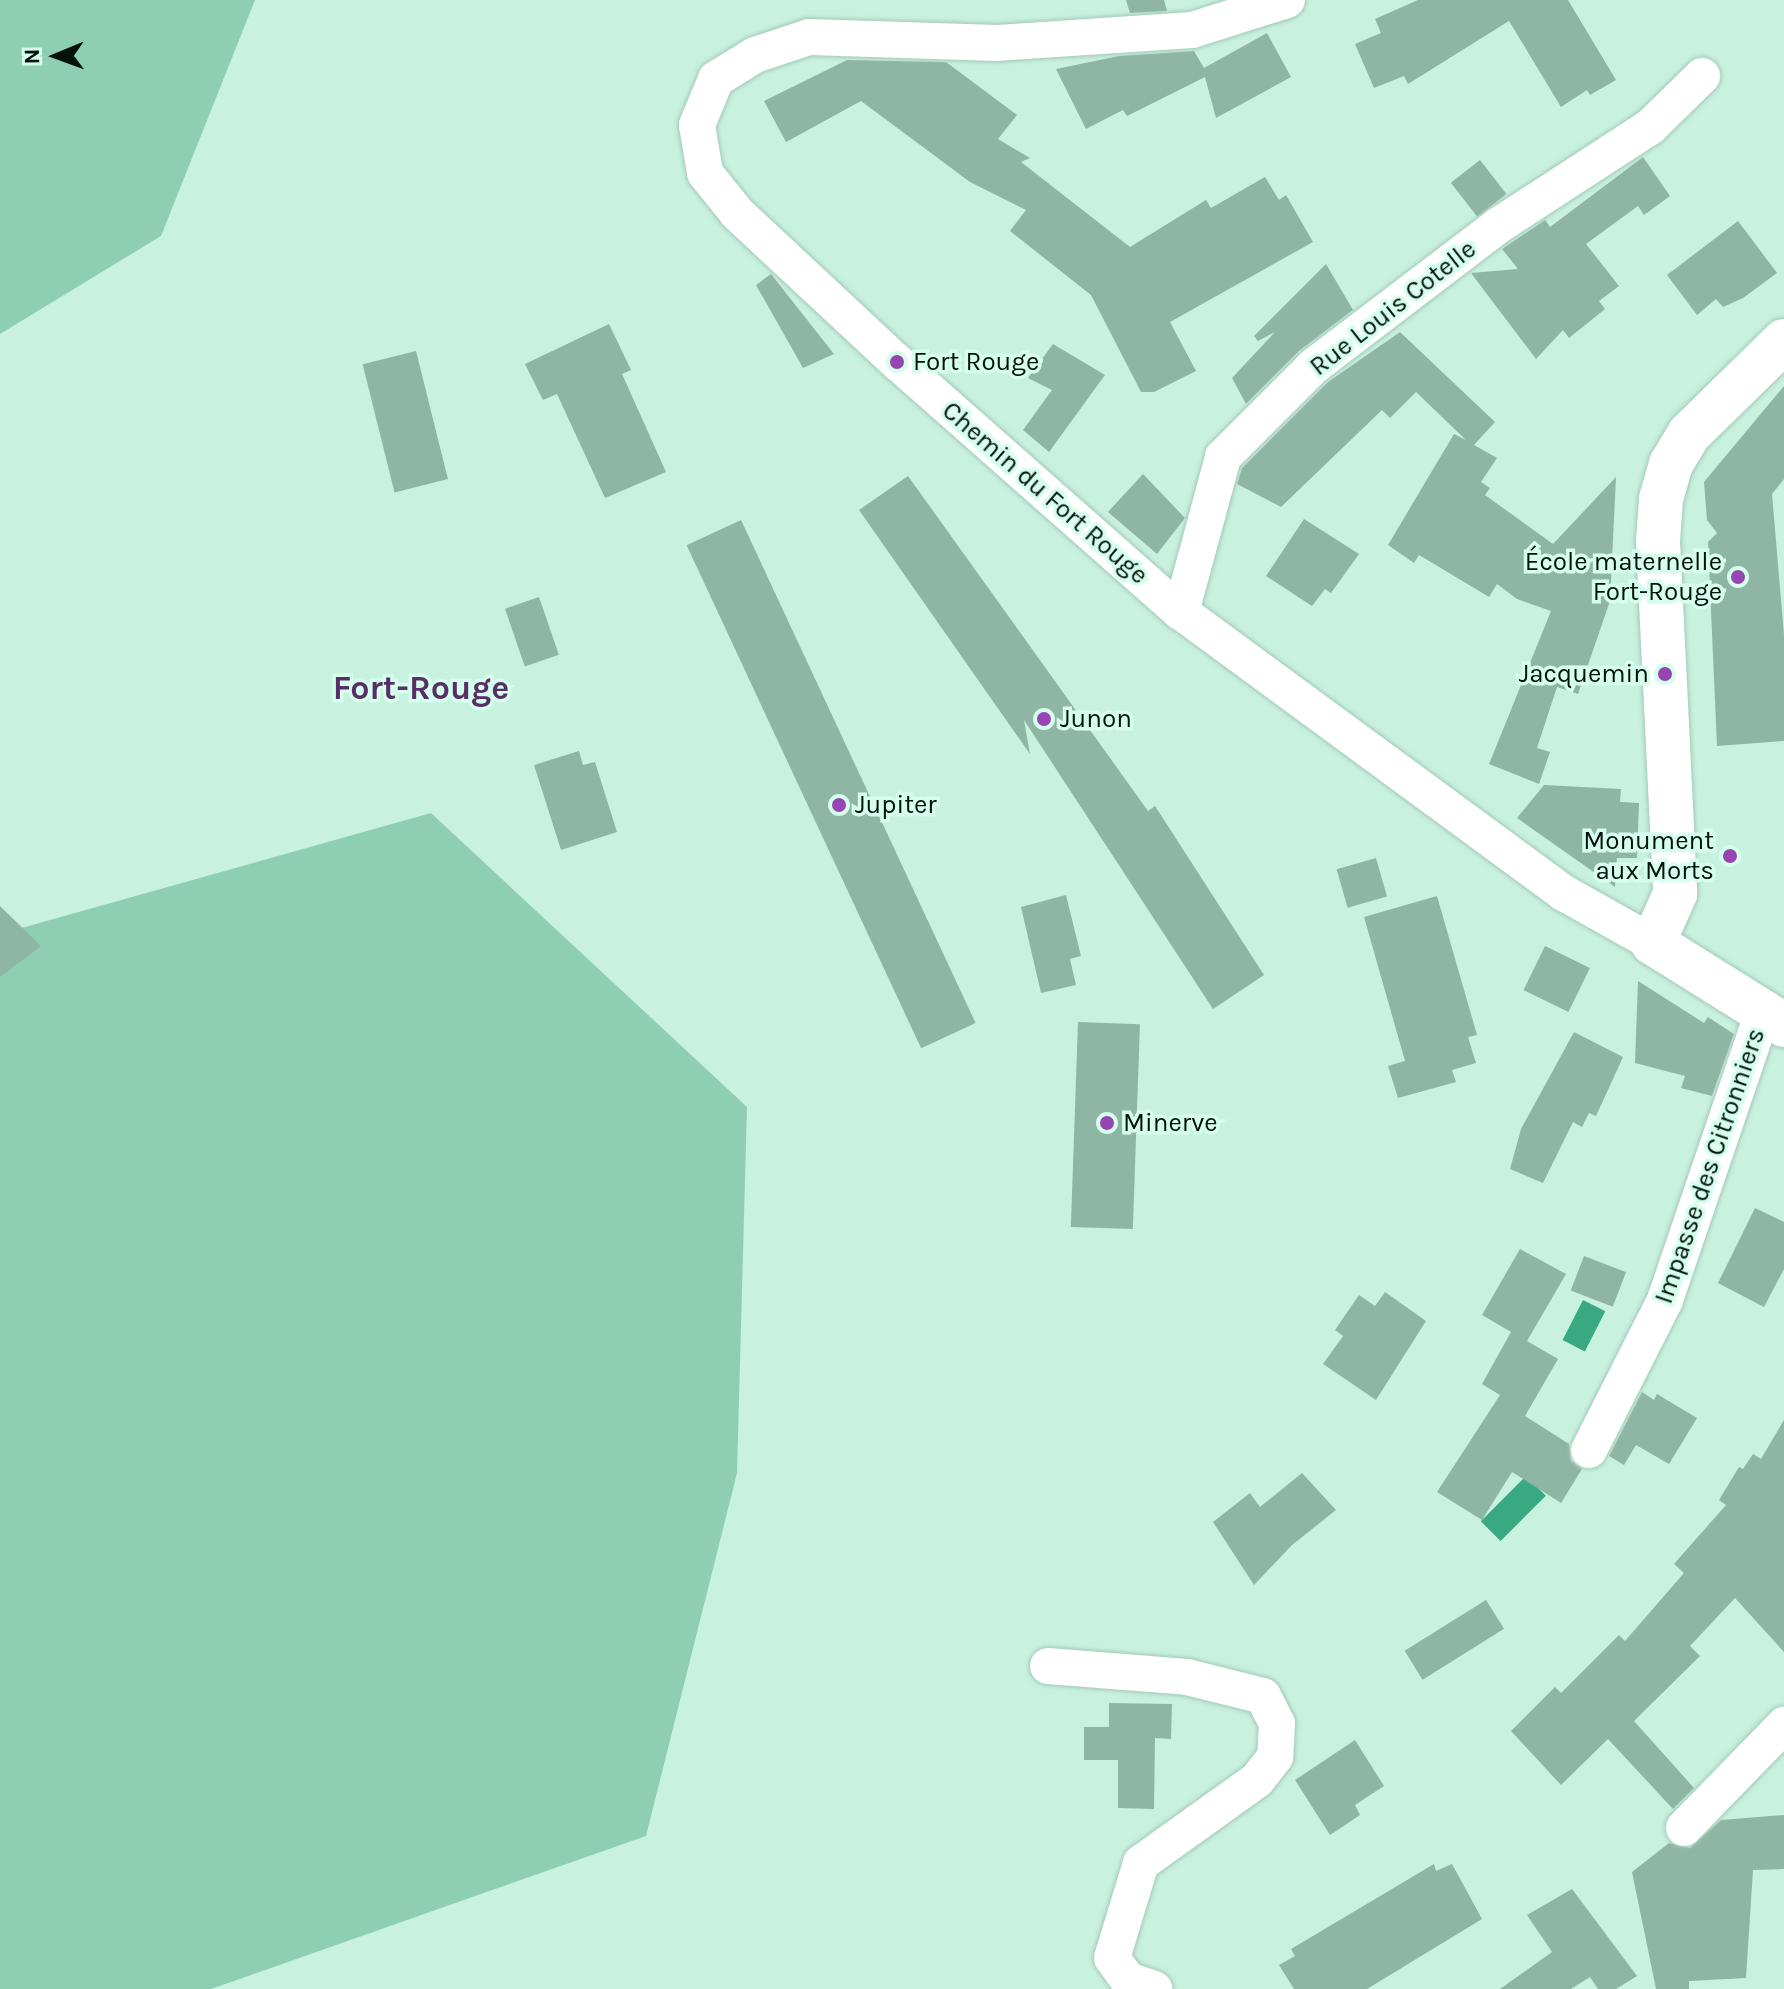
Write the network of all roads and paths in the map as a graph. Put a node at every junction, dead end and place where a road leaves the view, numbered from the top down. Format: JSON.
{"nodes":[{"id":1,"x":1287,"y":0,"type":"edge"},
{"id":2,"x":1702,"y":76,"type":"dead end"},
{"id":3,"x":1784,"y":341,"type":"edge"},
{"id":4,"x":1181,"y":612,"type":"junction"},
{"id":5,"x":1653,"y":943,"type":"junction"},
{"id":6,"x":1774,"y":1018,"type":"edge"},
{"id":7,"x":1589,"y":1450,"type":"dead end"},
{"id":8,"x":1048,"y":1666,"type":"dead end"},
{"id":9,"x":1784,"y":1725,"type":"edge"},
{"id":10,"x":1684,"y":1828,"type":"dead end"},
{"id":11,"x":1154,"y":1989,"type":"edge"}],
"edges":[{"from":1,"to":4,"type":"street","name":"Chemin du Fort Rouge"},
{"from":2,"to":4,"type":"street","name":"Rue Louis Cotelle"},
{"from":3,"to":5,"type":"main road"},
{"from":4,"to":5,"type":"street","name":"Chemin du Fort Rouge"},
{"from":5,"to":6,"type":"main road","name":"Chemin du Fort Rouge"},
{"from":6,"to":7,"type":"street","name":"Impasse des Citronniers"},
{"from":8,"to":11,"type":"street"},
{"from":9,"to":10,"type":"street"}]}
